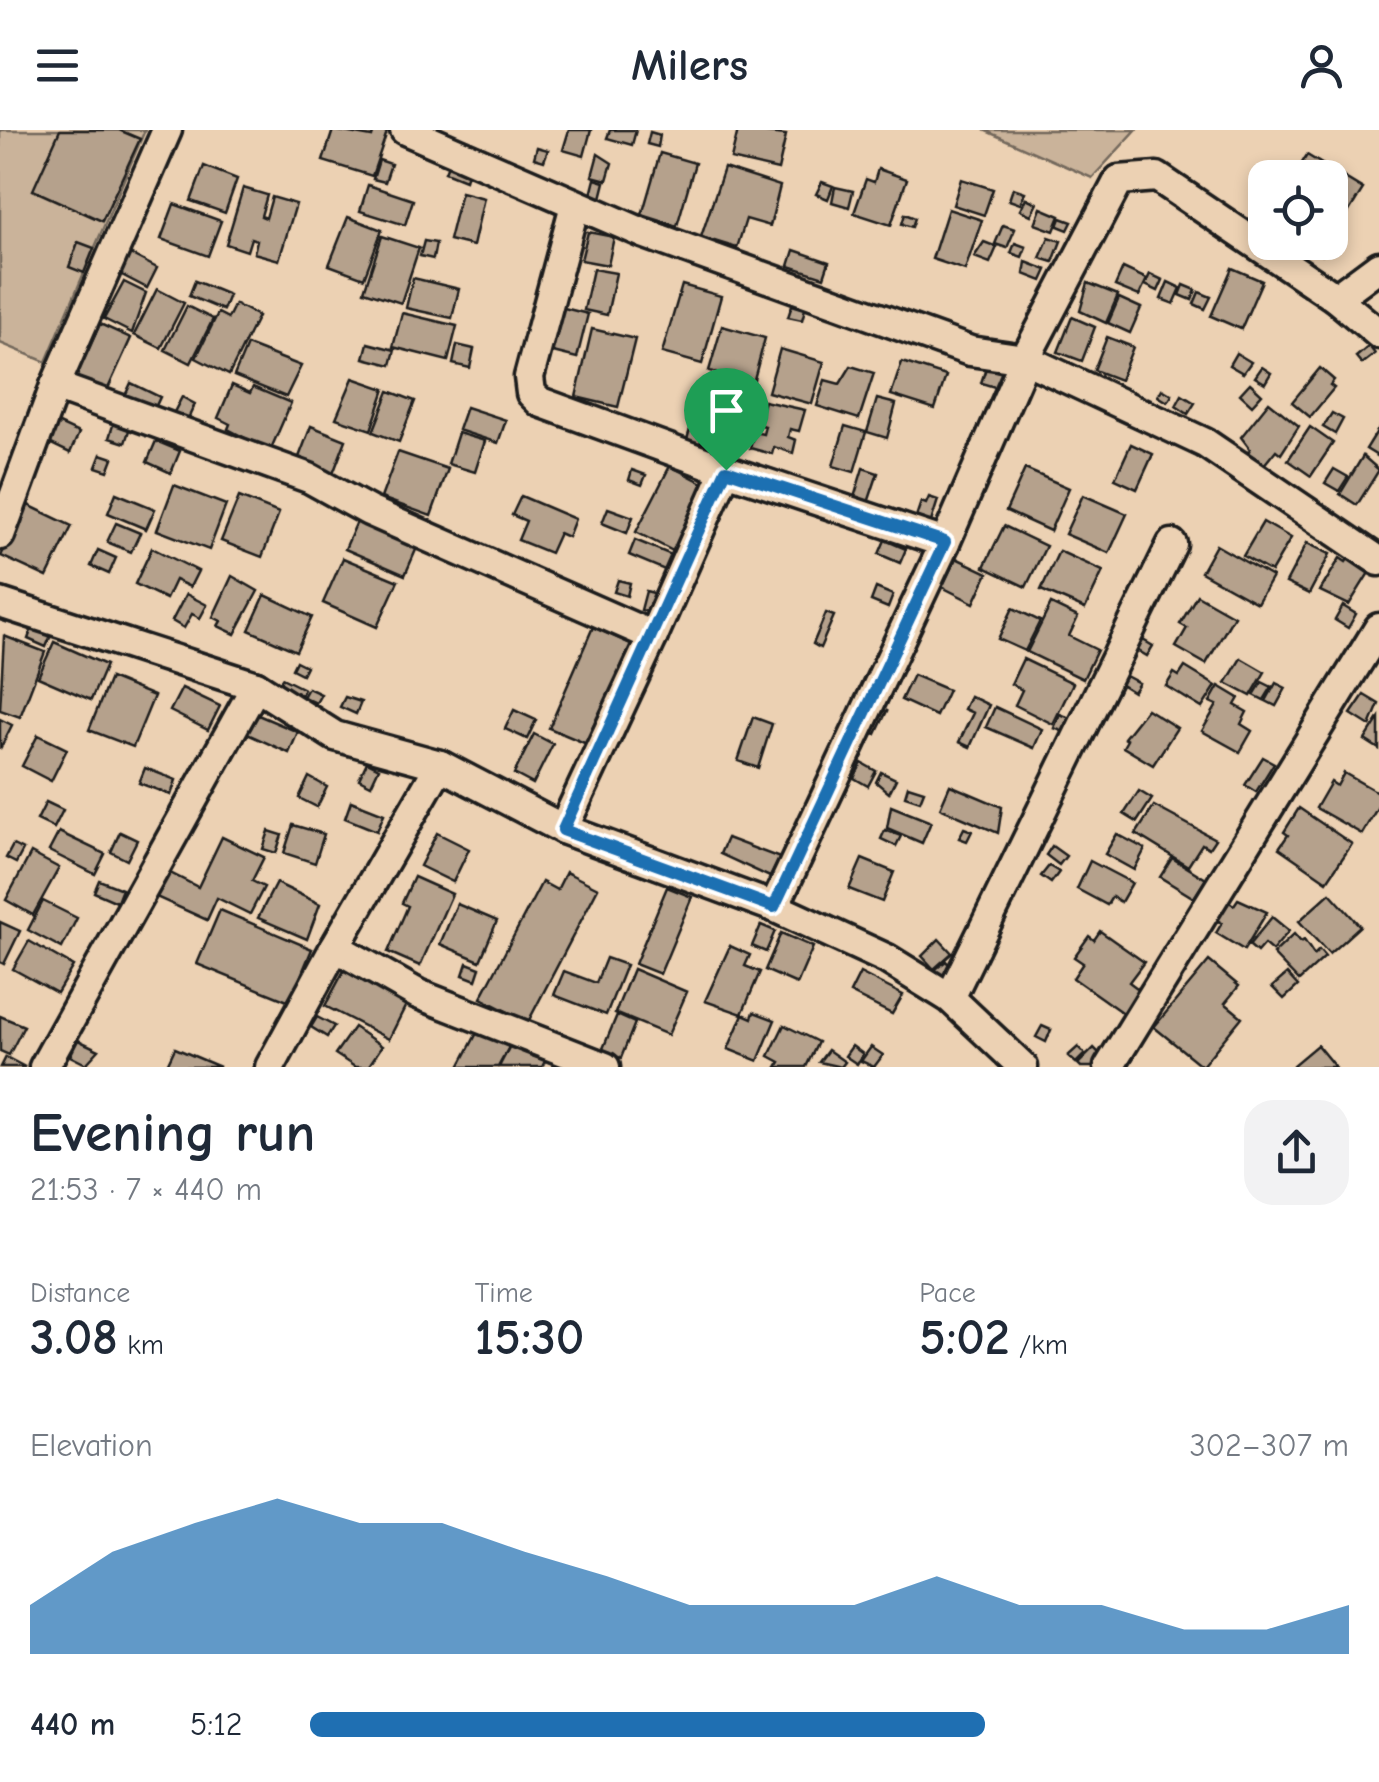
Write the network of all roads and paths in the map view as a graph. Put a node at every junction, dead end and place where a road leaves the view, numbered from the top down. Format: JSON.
{"nodes":[{"id":1,"x":167,"y":130,"type":"edge"},
{"id":2,"x":406,"y":130,"type":"edge"},
{"id":3,"x":576,"y":204,"type":"junction"},
{"id":4,"x":1379,"y":266,"type":"edge"},
{"id":5,"x":1336,"y":298,"type":"junction"},
{"id":6,"x":1379,"y":334,"type":"edge"},
{"id":7,"x":1025,"y":359,"type":"junction"},
{"id":8,"x":55,"y":386,"type":"junction"},
{"id":9,"x":726,"y":470,"type":"junction"},
{"id":10,"x":0,"y":536,"type":"edge"},
{"id":11,"x":945,"y":542,"type":"junction"},
{"id":12,"x":1172,"y":544,"type":"dead end"},
{"id":13,"x":1379,"y":561,"type":"edge"},
{"id":14,"x":0,"y":603,"type":"edge"},
{"id":15,"x":1379,"y":628,"type":"edge"},
{"id":16,"x":653,"y":636,"type":"junction"},
{"id":17,"x":256,"y":686,"type":"junction"},
{"id":18,"x":440,"y":764,"type":"junction"},
{"id":19,"x":563,"y":830,"type":"junction"},
{"id":20,"x":774,"y":907,"type":"junction"},
{"id":21,"x":334,"y":948,"type":"junction"},
{"id":22,"x":950,"y":998,"type":"junction"},
{"id":23,"x":44,"y":1067,"type":"edge"},
{"id":24,"x":270,"y":1067,"type":"edge"},
{"id":25,"x":605,"y":1067,"type":"edge"},
{"id":26,"x":1023,"y":1067,"type":"edge"},
{"id":27,"x":1110,"y":1067,"type":"edge"}],
"edges":[{"from":1,"to":8,"type":"street"},
{"from":2,"to":3,"type":"street"},
{"from":3,"to":7,"type":"street"},
{"from":3,"to":9,"type":"street"},
{"from":4,"to":5,"type":"street"},
{"from":5,"to":6,"type":"street"},
{"from":5,"to":7,"type":"street"},
{"from":7,"to":11,"type":"street"},
{"from":7,"to":13,"type":"street"},
{"from":8,"to":10,"type":"street"},
{"from":8,"to":16,"type":"street"},
{"from":9,"to":11,"type":"street"},
{"from":9,"to":16,"type":"street"},
{"from":11,"to":20,"type":"street"},
{"from":12,"to":22,"type":"street"},
{"from":14,"to":17,"type":"street"},
{"from":15,"to":27,"type":"street"},
{"from":16,"to":19,"type":"street"},
{"from":17,"to":18,"type":"street"},
{"from":17,"to":23,"type":"street"},
{"from":18,"to":19,"type":"street"},
{"from":18,"to":21,"type":"street"},
{"from":19,"to":20,"type":"street"},
{"from":20,"to":22,"type":"street"},
{"from":21,"to":24,"type":"street"},
{"from":21,"to":25,"type":"street"},
{"from":22,"to":26,"type":"street"}]}
